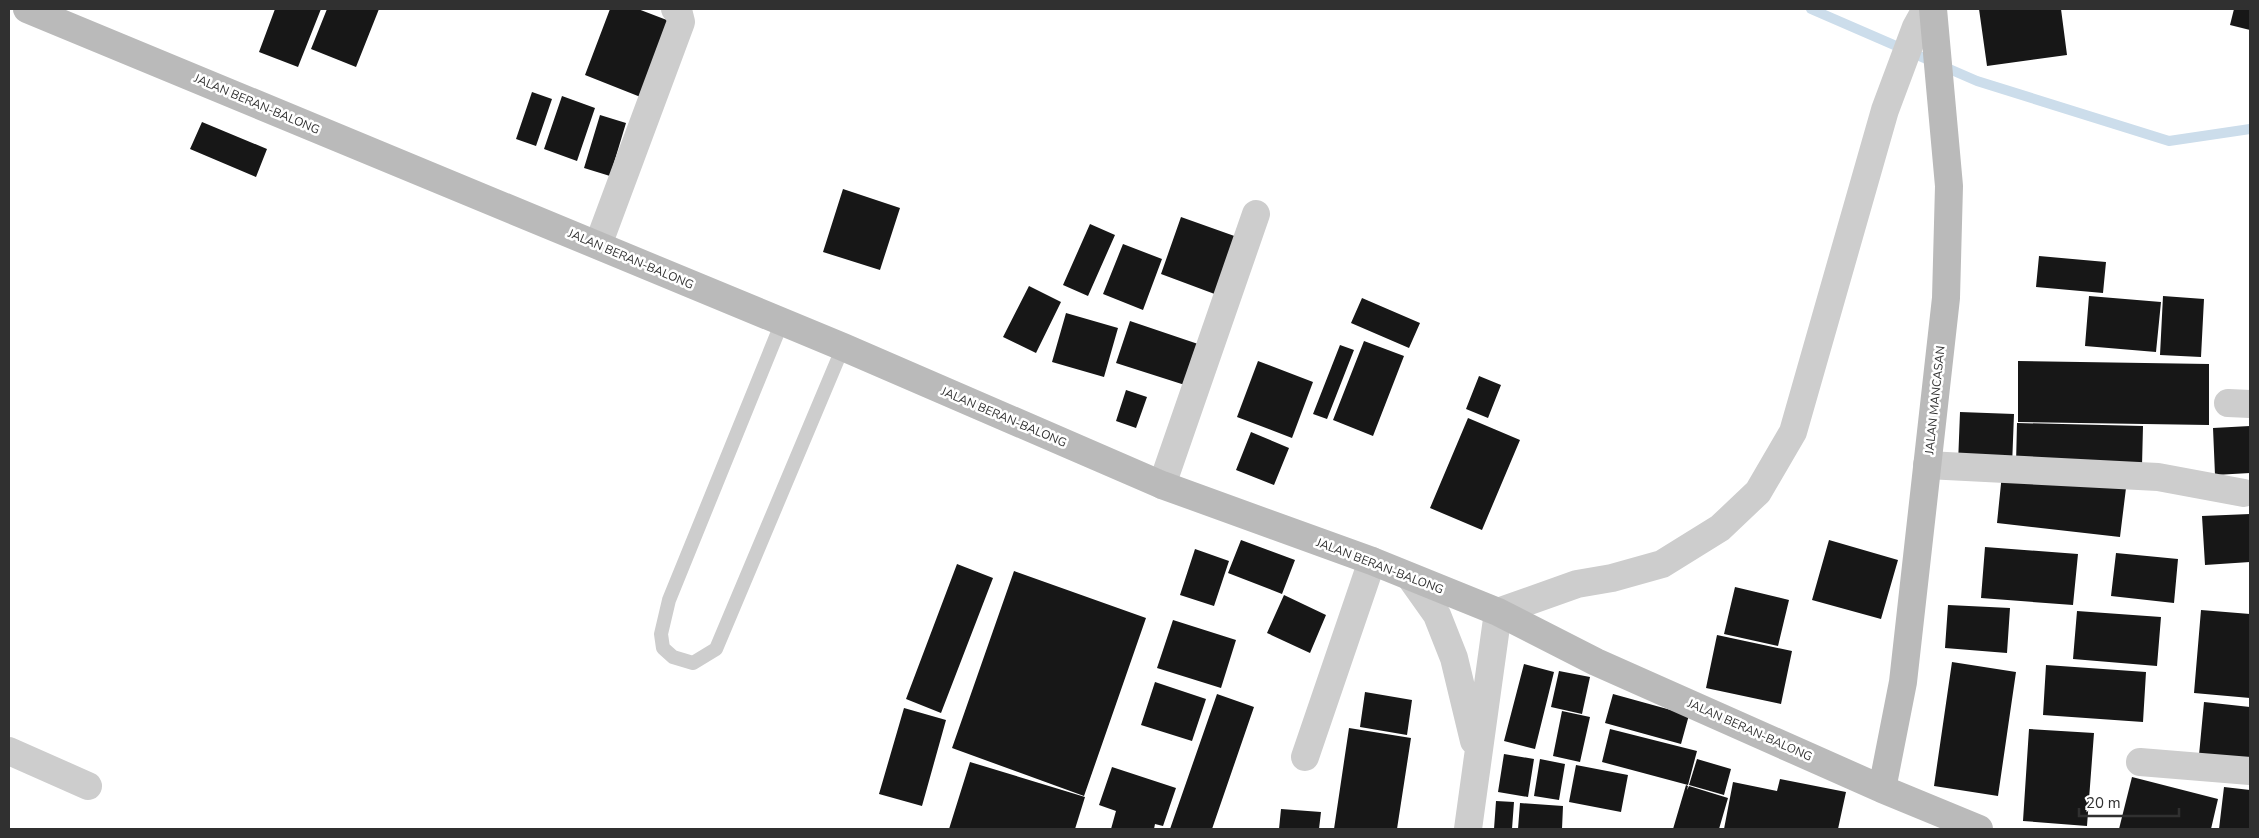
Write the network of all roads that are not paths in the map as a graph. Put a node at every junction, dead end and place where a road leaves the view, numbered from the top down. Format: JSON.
{"nodes":[{"id":1,"x":27,"y":9,"type":"edge"},
{"id":2,"x":676,"y":9,"type":"edge"},
{"id":3,"x":1926,"y":9,"type":"edge"},
{"id":4,"x":1933,"y":9,"type":"edge"},
{"id":5,"x":1256,"y":214,"type":"dead end"},
{"id":6,"x":598,"y":246,"type":"junction"},
{"id":7,"x":782,"y":322,"type":"junction"},
{"id":8,"x":842,"y":347,"type":"junction"},
{"id":9,"x":1927,"y":465,"type":"junction"},
{"id":10,"x":1162,"y":485,"type":"junction"},
{"id":11,"x":2244,"y":492,"type":"dead end"},
{"id":12,"x":1372,"y":561,"type":"junction"},
{"id":13,"x":1410,"y":577,"type":"junction"},
{"id":14,"x":1498,"y":612,"type":"junction"},
{"id":15,"x":9,"y":751,"type":"edge"},
{"id":16,"x":1478,"y":754,"type":"junction"},
{"id":17,"x":1306,"y":757,"type":"dead end"},
{"id":18,"x":2140,"y":762,"type":"dead end"},
{"id":19,"x":2250,"y":771,"type":"edge"},
{"id":20,"x":88,"y":786,"type":"dead end"},
{"id":21,"x":1882,"y":789,"type":"junction"},
{"id":22,"x":1468,"y":829,"type":"edge"},
{"id":23,"x":1979,"y":829,"type":"edge"}],
"edges":[{"from":1,"to":6,"type":"main road","name":"JALAN BERAN-BALONG"},
{"from":2,"to":6,"type":"street"},
{"from":3,"to":14,"type":"street"},
{"from":4,"to":9,"type":"main road","name":"JALAN MANCASAN"},
{"from":5,"to":10,"type":"street"},
{"from":6,"to":7,"type":"main road","name":"JALAN BERAN-BALONG"},
{"from":7,"to":8,"type":"main road","name":"JALAN BERAN-BALONG"},
{"from":7,"to":8,"type":"lane"},
{"from":8,"to":10,"type":"main road","name":"JALAN BERAN-BALONG"},
{"from":9,"to":11,"type":"street"},
{"from":9,"to":21,"type":"main road","name":"JALAN MANCASAN"},
{"from":10,"to":12,"type":"main road","name":"JALAN BERAN-BALONG"},
{"from":12,"to":13,"type":"main road","name":"JALAN BERAN-BALONG"},
{"from":12,"to":17,"type":"street"},
{"from":13,"to":14,"type":"main road","name":"JALAN BERAN-BALONG"},
{"from":13,"to":16,"type":"street"},
{"from":14,"to":16,"type":"street"},
{"from":14,"to":21,"type":"main road","name":"JALAN BERAN-BALONG"},
{"from":15,"to":20,"type":"street"},
{"from":16,"to":22,"type":"street"},
{"from":18,"to":19,"type":"street"},
{"from":21,"to":23,"type":"main road","name":"JALAN BERAN-BALONG"}]}
